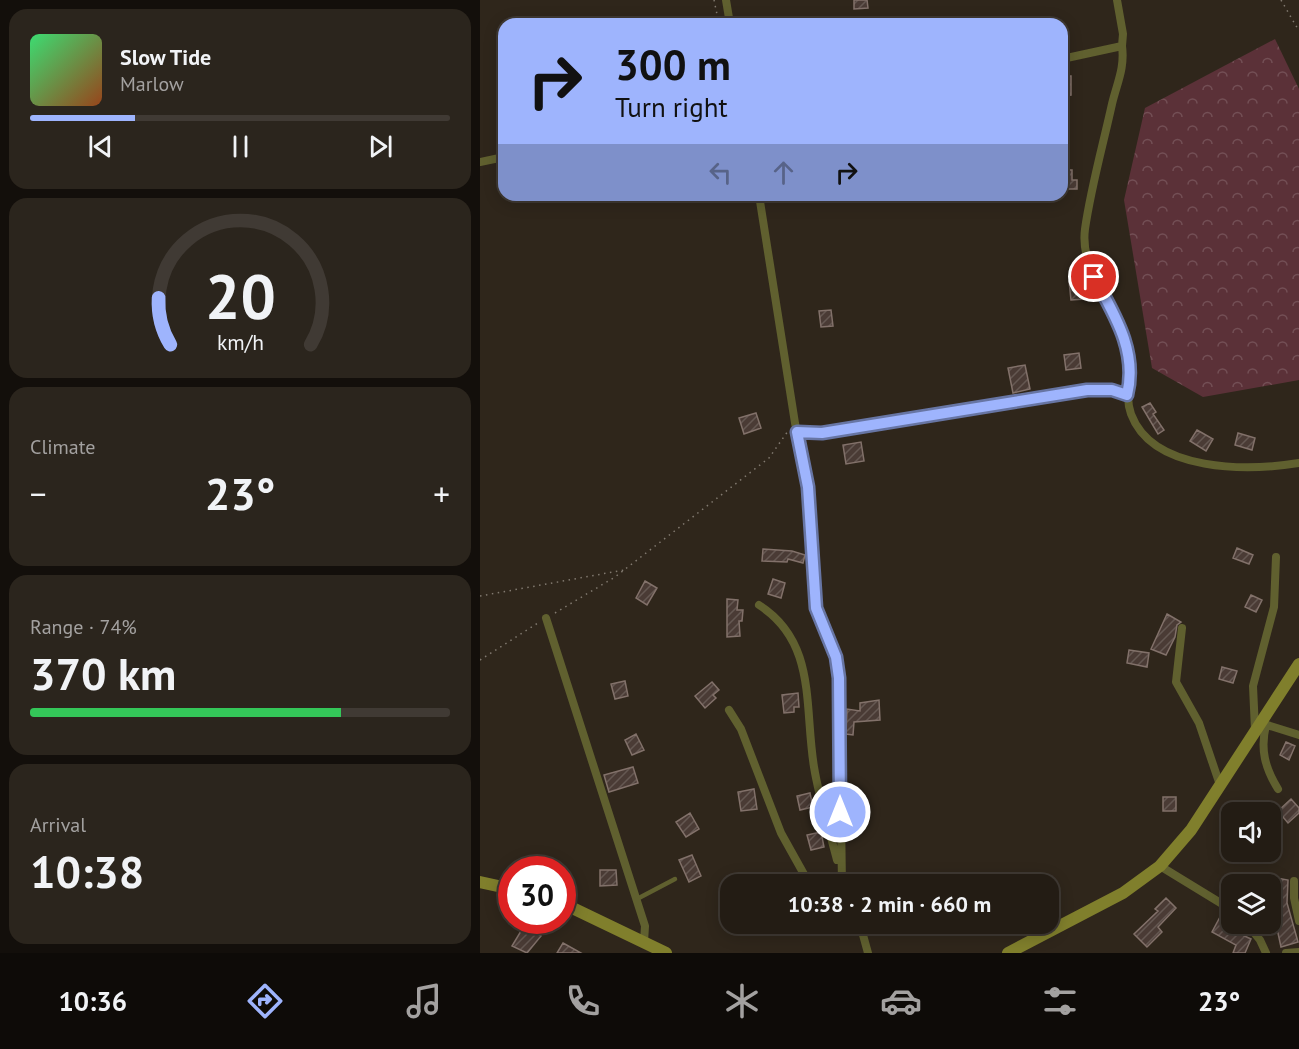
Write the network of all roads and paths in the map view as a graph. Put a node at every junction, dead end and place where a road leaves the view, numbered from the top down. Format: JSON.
{"nodes":[{"id":1,"x":714,"y":0,"type":"edge"},
{"id":2,"x":726,"y":0,"type":"edge"},
{"id":3,"x":1117,"y":0,"type":"edge"},
{"id":4,"x":1281,"y":0,"type":"edge"},
{"id":5,"x":718,"y":18,"type":"edge"},
{"id":6,"x":729,"y":18,"type":"edge"},
{"id":7,"x":1299,"y":30,"type":"edge"},
{"id":8,"x":1122,"y":46,"type":"junction"},
{"id":9,"x":1068,"y":58,"type":"edge"},
{"id":10,"x":498,"y":158,"type":"edge"},
{"id":11,"x":480,"y":162,"type":"edge"},
{"id":12,"x":760,"y":201,"type":"edge"},
{"id":13,"x":1127,"y":395,"type":"junction"},
{"id":14,"x":796,"y":427,"type":"junction"},
{"id":15,"x":1299,"y":463,"type":"edge"},
{"id":16,"x":1276,"y":557,"type":"dead end"},
{"id":17,"x":625,"y":569,"type":"junction"},
{"id":18,"x":480,"y":596,"type":"edge"},
{"id":19,"x":759,"y":604,"type":"dead end"},
{"id":20,"x":546,"y":618,"type":"junction"},
{"id":21,"x":1182,"y":628,"type":"dead end"},
{"id":22,"x":480,"y":660,"type":"edge"},
{"id":23,"x":1299,"y":664,"type":"edge"},
{"id":24,"x":729,"y":710,"type":"dead end"},
{"id":25,"x":1260,"y":726,"type":"junction"},
{"id":26,"x":1299,"y":735,"type":"edge"},
{"id":27,"x":1220,"y":784,"type":"junction"},
{"id":28,"x":1278,"y":789,"type":"dead end"},
{"id":29,"x":1160,"y":866,"type":"junction"},
{"id":30,"x":804,"y":874,"type":"edge"},
{"id":31,"x":840,"y":874,"type":"edge"},
{"id":32,"x":841,"y":874,"type":"edge"},
{"id":33,"x":675,"y":879,"type":"dead end"},
{"id":34,"x":1294,"y":880,"type":"dead end"},
{"id":35,"x":480,"y":882,"type":"edge"},
{"id":36,"x":498,"y":886,"type":"edge"},
{"id":37,"x":637,"y":898,"type":"junction"},
{"id":38,"x":1221,"y":903,"type":"edge"},
{"id":39,"x":576,"y":910,"type":"edge"},
{"id":40,"x":1299,"y":921,"type":"edge"},
{"id":41,"x":863,"y":934,"type":"edge"},
{"id":42,"x":1255,"y":934,"type":"edge"},
{"id":43,"x":644,"y":942,"type":"junction"},
{"id":44,"x":1299,"y":952,"type":"edge"},
{"id":45,"x":666,"y":953,"type":"edge"},
{"id":46,"x":868,"y":953,"type":"edge"},
{"id":47,"x":1008,"y":953,"type":"edge"},
{"id":48,"x":1266,"y":953,"type":"edge"},
{"id":49,"x":1286,"y":953,"type":"edge"}],
"edges":[{"from":1,"to":5,"type":"path"},
{"from":2,"to":6,"type":"street"},
{"from":3,"to":8,"type":"street"},
{"from":4,"to":7,"type":"path"},
{"from":8,"to":9,"type":"street"},
{"from":8,"to":13,"type":"street"},
{"from":10,"to":11,"type":"street"},
{"from":12,"to":14,"type":"street"},
{"from":13,"to":14,"type":"street"},
{"from":13,"to":15,"type":"street"},
{"from":14,"to":17,"type":"path"},
{"from":14,"to":32,"type":"street"},
{"from":16,"to":25,"type":"street"},
{"from":17,"to":18,"type":"path"},
{"from":17,"to":20,"type":"path"},
{"from":19,"to":31,"type":"street"},
{"from":20,"to":22,"type":"path"},
{"from":20,"to":37,"type":"street"},
{"from":21,"to":27,"type":"street"},
{"from":23,"to":25,"type":"main road"},
{"from":24,"to":30,"type":"street"},
{"from":25,"to":26,"type":"street"},
{"from":25,"to":27,"type":"main road"},
{"from":25,"to":28,"type":"street"},
{"from":27,"to":29,"type":"main road"},
{"from":29,"to":38,"type":"street"},
{"from":29,"to":47,"type":"main road"},
{"from":33,"to":37,"type":"lane"},
{"from":34,"to":40,"type":"street"},
{"from":35,"to":36,"type":"main road"},
{"from":37,"to":43,"type":"street"},
{"from":39,"to":43,"type":"main road"},
{"from":41,"to":46,"type":"street"},
{"from":42,"to":48,"type":"street"},
{"from":43,"to":45,"type":"main road"},
{"from":44,"to":49,"type":"street"}]}
